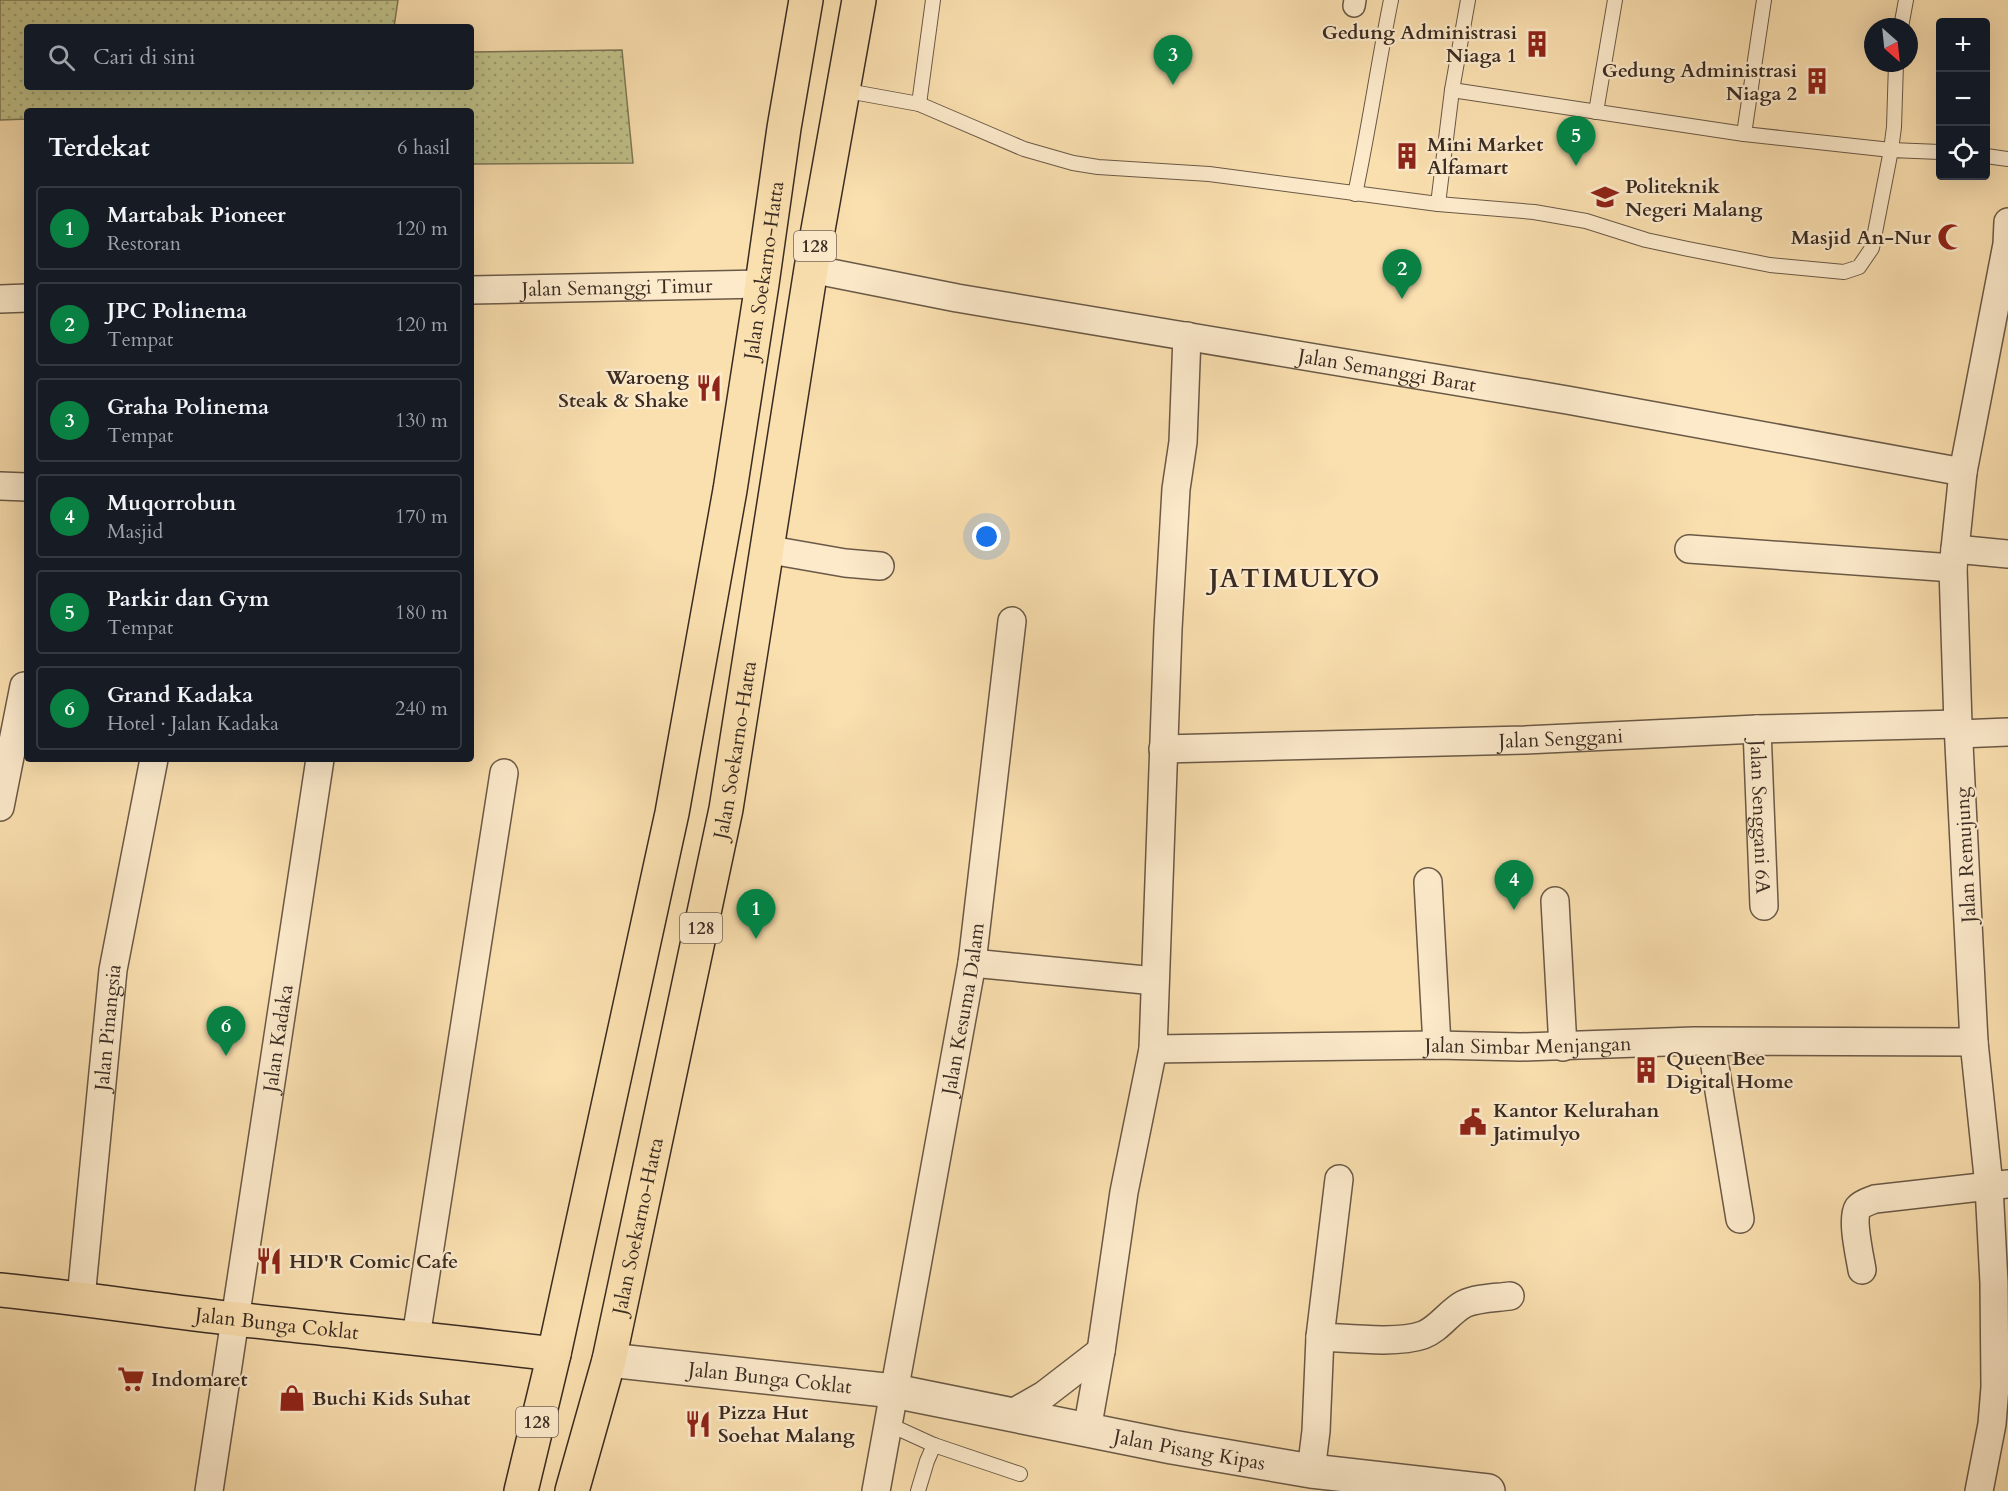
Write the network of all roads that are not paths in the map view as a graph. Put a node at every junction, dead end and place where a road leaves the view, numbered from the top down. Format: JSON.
{"nodes":[{"id":1,"x":806,"y":0,"type":"edge"},
{"id":2,"x":859,"y":0,"type":"edge"},
{"id":3,"x":933,"y":0,"type":"edge"},
{"id":4,"x":1391,"y":0,"type":"edge"},
{"id":5,"x":1468,"y":0,"type":"edge"},
{"id":6,"x":1615,"y":0,"type":"edge"},
{"id":7,"x":1764,"y":0,"type":"edge"},
{"id":8,"x":1906,"y":0,"type":"edge"},
{"id":9,"x":1903,"y":18,"type":"edge"},
{"id":10,"x":1896,"y":72,"type":"edge"},
{"id":11,"x":842,"y":90,"type":"junction"},
{"id":12,"x":1452,"y":90,"type":"junction"},
{"id":13,"x":919,"y":104,"type":"junction"},
{"id":14,"x":1596,"y":112,"type":"junction"},
{"id":15,"x":1744,"y":134,"type":"junction"},
{"id":16,"x":1891,"y":150,"type":"junction"},
{"id":17,"x":1936,"y":152,"type":"edge"},
{"id":18,"x":1990,"y":157,"type":"edge"},
{"id":19,"x":2008,"y":159,"type":"edge"},
{"id":20,"x":1355,"y":194,"type":"junction"},
{"id":21,"x":1438,"y":204,"type":"junction"},
{"id":22,"x":2008,"y":222,"type":"edge"},
{"id":23,"x":811,"y":269,"type":"junction"},
{"id":24,"x":762,"y":284,"type":"junction"},
{"id":25,"x":474,"y":290,"type":"edge"},
{"id":26,"x":24,"y":298,"type":"edge"},
{"id":27,"x":0,"y":299,"type":"edge"},
{"id":28,"x":1188,"y":336,"type":"junction"},
{"id":29,"x":1963,"y":472,"type":"junction"},
{"id":30,"x":0,"y":486,"type":"edge"},
{"id":31,"x":24,"y":487,"type":"edge"},
{"id":32,"x":729,"y":490,"type":"junction"},
{"id":33,"x":774,"y":492,"type":"junction"},
{"id":34,"x":765,"y":549,"type":"junction"},
{"id":35,"x":1689,"y":549,"type":"dead end"},
{"id":36,"x":2008,"y":554,"type":"edge"},
{"id":37,"x":1954,"y":558,"type":"junction"},
{"id":38,"x":880,"y":566,"type":"dead end"},
{"id":39,"x":1012,"y":621,"type":"dead end"},
{"id":40,"x":24,"y":686,"type":"dead end"},
{"id":41,"x":1757,"y":729,"type":"junction"},
{"id":42,"x":1958,"y":729,"type":"junction"},
{"id":43,"x":2008,"y":732,"type":"edge"},
{"id":44,"x":1163,"y":749,"type":"junction"},
{"id":45,"x":153,"y":762,"type":"edge"},
{"id":46,"x":320,"y":762,"type":"edge"},
{"id":47,"x":504,"y":773,"type":"dead end"},
{"id":48,"x":0,"y":807,"type":"edge"},
{"id":49,"x":1428,"y":882,"type":"dead end"},
{"id":50,"x":1555,"y":901,"type":"dead end"},
{"id":51,"x":1764,"y":906,"type":"dead end"},
{"id":52,"x":972,"y":963,"type":"junction"},
{"id":53,"x":1155,"y":981,"type":"junction"},
{"id":54,"x":1711,"y":1042,"type":"junction"},
{"id":55,"x":1974,"y":1042,"type":"junction"},
{"id":56,"x":1437,"y":1046,"type":"junction"},
{"id":57,"x":1563,"y":1047,"type":"junction"},
{"id":58,"x":1153,"y":1049,"type":"junction"},
{"id":59,"x":1339,"y":1179,"type":"dead end"},
{"id":60,"x":1998,"y":1185,"type":"edge"},
{"id":61,"x":1740,"y":1219,"type":"dead end"},
{"id":62,"x":1862,"y":1270,"type":"dead end"},
{"id":63,"x":0,"y":1290,"type":"edge"},
{"id":64,"x":1510,"y":1296,"type":"dead end"},
{"id":65,"x":81,"y":1298,"type":"junction"},
{"id":66,"x":236,"y":1319,"type":"junction"},
{"id":67,"x":416,"y":1337,"type":"junction"},
{"id":68,"x":1320,"y":1337,"type":"junction"},
{"id":69,"x":1101,"y":1351,"type":"junction"},
{"id":70,"x":554,"y":1354,"type":"junction"},
{"id":71,"x":609,"y":1359,"type":"junction"},
{"id":72,"x":894,"y":1391,"type":"junction"},
{"id":73,"x":1009,"y":1415,"type":"junction"},
{"id":74,"x":888,"y":1424,"type":"junction"},
{"id":75,"x":1087,"y":1430,"type":"junction"},
{"id":76,"x":934,"y":1445,"type":"junction"},
{"id":77,"x":1311,"y":1471,"type":"junction"},
{"id":78,"x":1020,"y":1474,"type":"dead end"},
{"id":79,"x":209,"y":1491,"type":"edge"},
{"id":80,"x":521,"y":1491,"type":"edge"},
{"id":81,"x":572,"y":1491,"type":"edge"},
{"id":82,"x":876,"y":1491,"type":"edge"},
{"id":83,"x":918,"y":1491,"type":"edge"},
{"id":84,"x":1488,"y":1491,"type":"edge"},
{"id":85,"x":1979,"y":1491,"type":"edge"}],
"edges":[{"from":1,"to":24,"type":"main road","name":"Jalan Soekarno-Hatta","number":"128"},
{"from":2,"to":11,"type":"main road","name":"Jalan Soekarno-Hatta","number":"128"},
{"from":3,"to":13,"type":"lane"},
{"from":4,"to":20,"type":"lane"},
{"from":5,"to":12,"type":"lane"},
{"from":6,"to":14,"type":"lane"},
{"from":7,"to":15,"type":"lane"},
{"from":8,"to":9,"type":"lane"},
{"from":10,"to":16,"type":"lane"},
{"from":11,"to":13,"type":"lane"},
{"from":11,"to":23,"type":"main road","name":"Jalan Soekarno-Hatta","number":"128"},
{"from":12,"to":14,"type":"lane"},
{"from":12,"to":21,"type":"lane"},
{"from":13,"to":20,"type":"lane"},
{"from":14,"to":15,"type":"lane"},
{"from":15,"to":16,"type":"lane"},
{"from":16,"to":17,"type":"lane"},
{"from":16,"to":21,"type":"lane"},
{"from":18,"to":19,"type":"lane"},
{"from":20,"to":21,"type":"lane"},
{"from":22,"to":29,"type":"street","name":"Jalan Remujung"},
{"from":23,"to":28,"type":"street","name":"Jalan Semanggi Barat"},
{"from":23,"to":33,"type":"main road","name":"Jalan Soekarno-Hatta","number":"128"},
{"from":24,"to":25,"type":"street","name":"Jalan Semanggi Timur"},
{"from":24,"to":32,"type":"main road","name":"Jalan Soekarno-Hatta","number":"128"},
{"from":26,"to":27,"type":"street"},
{"from":28,"to":29,"type":"street","name":"Jalan Semanggi Barat"},
{"from":28,"to":44,"type":"street"},
{"from":29,"to":37,"type":"street","name":"Jalan Remujung"},
{"from":30,"to":31,"type":"street"},
{"from":32,"to":33,"type":"main road"},
{"from":32,"to":70,"type":"main road","name":"Jalan Soekarno-Hatta","number":"128"},
{"from":33,"to":34,"type":"main road","name":"Jalan Soekarno-Hatta","number":"128"},
{"from":34,"to":38,"type":"street"},
{"from":34,"to":71,"type":"main road","name":"Jalan Soekarno-Hatta","number":"128"},
{"from":35,"to":37,"type":"street"},
{"from":36,"to":37,"type":"street"},
{"from":37,"to":42,"type":"street","name":"Jalan Remujung"},
{"from":39,"to":52,"type":"street","name":"Jalan Kesuma Dalam"},
{"from":40,"to":48,"type":"street"},
{"from":41,"to":42,"type":"street","name":"Jalan Senggani"},
{"from":41,"to":44,"type":"street","name":"Jalan Senggani"},
{"from":41,"to":51,"type":"street","name":"Jalan Senggani 6A"},
{"from":42,"to":43,"type":"street","name":"Jalan Senggani"},
{"from":42,"to":55,"type":"street","name":"Jalan Remujung"},
{"from":44,"to":53,"type":"street"},
{"from":45,"to":65,"type":"street","name":"Jalan Pinangsia"},
{"from":46,"to":66,"type":"street","name":"Jalan Kadaka"},
{"from":47,"to":67,"type":"street"},
{"from":49,"to":56,"type":"street"},
{"from":50,"to":57,"type":"street"},
{"from":52,"to":53,"type":"street"},
{"from":52,"to":72,"type":"street","name":"Jalan Kesuma Dalam"},
{"from":53,"to":58,"type":"street"},
{"from":54,"to":55,"type":"street","name":"Jalan Simbar Menjangan"},
{"from":54,"to":57,"type":"street","name":"Jalan Simbar Menjangan"},
{"from":54,"to":61,"type":"street"},
{"from":55,"to":60,"type":"street","name":"Jalan Remujung"},
{"from":56,"to":57,"type":"street","name":"Jalan Simbar Menjangan"},
{"from":56,"to":58,"type":"street","name":"Jalan Simbar Menjangan"},
{"from":58,"to":69,"type":"street"},
{"from":59,"to":68,"type":"street"},
{"from":60,"to":62,"type":"street"},
{"from":60,"to":85,"type":"street","name":"Jalan Remujung"},
{"from":63,"to":65,"type":"main road","name":"Jalan Bunga Coklat"},
{"from":64,"to":68,"type":"street"},
{"from":65,"to":66,"type":"main road","name":"Jalan Bunga Coklat"},
{"from":66,"to":67,"type":"main road","name":"Jalan Bunga Coklat"},
{"from":66,"to":79,"type":"street","name":"Jalan Kadaka"},
{"from":67,"to":70,"type":"main road","name":"Jalan Bunga Coklat"},
{"from":68,"to":77,"type":"street"},
{"from":69,"to":73,"type":"street"},
{"from":69,"to":75,"type":"street"},
{"from":70,"to":80,"type":"main road","name":"Jalan Soekarno-Hatta","number":"128"},
{"from":71,"to":72,"type":"street","name":"Jalan Bunga Coklat"},
{"from":71,"to":81,"type":"main road","name":"Jalan Soekarno-Hatta","number":"128"},
{"from":72,"to":73,"type":"street","name":"Jalan Pisang Kipas"},
{"from":72,"to":74,"type":"street","name":"Jalan Kesuma Dalam"},
{"from":73,"to":75,"type":"street","name":"Jalan Pisang Kipas"},
{"from":74,"to":76,"type":"lane"},
{"from":74,"to":82,"type":"street","name":"Jalan Kesuma Dalam"},
{"from":75,"to":77,"type":"street","name":"Jalan Pisang Kipas"},
{"from":76,"to":78,"type":"lane"},
{"from":76,"to":83,"type":"lane"},
{"from":77,"to":84,"type":"street","name":"Jalan Pisang Kipas"}]}
